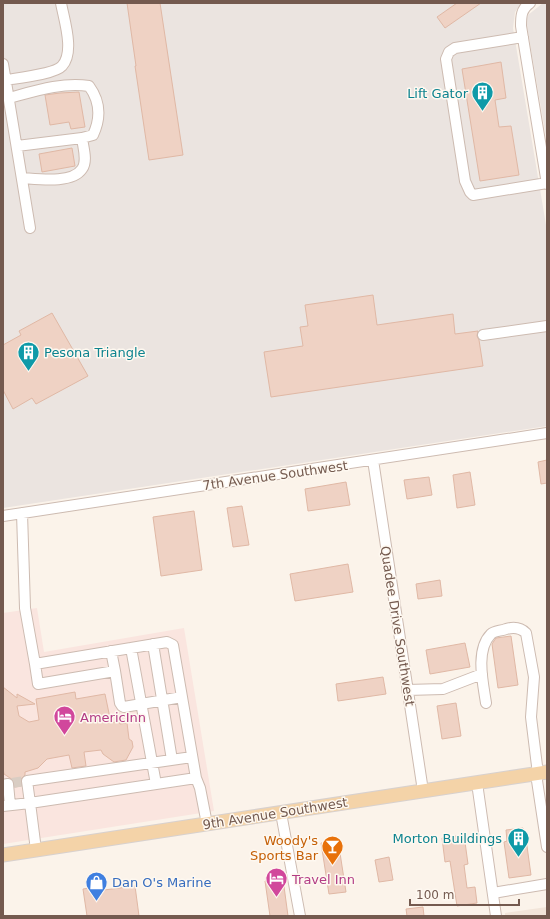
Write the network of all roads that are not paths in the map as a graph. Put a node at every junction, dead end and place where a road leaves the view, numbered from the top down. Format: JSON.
{"nodes":[{"id":1,"x":61,"y":3,"type":"edge"},
{"id":2,"x":530,"y":3,"type":"edge"},
{"id":3,"x":523,"y":37,"type":"junction"},
{"id":4,"x":3,"y":64,"type":"edge"},
{"id":5,"x":6,"y":80,"type":"junction"},
{"id":6,"x":9,"y":98,"type":"junction"},
{"id":7,"x":82,"y":138,"type":"junction"},
{"id":8,"x":17,"y":146,"type":"junction"},
{"id":9,"x":22,"y":178,"type":"junction"},
{"id":10,"x":547,"y":184,"type":"edge"},
{"id":11,"x":30,"y":228,"type":"dead end"},
{"id":12,"x":547,"y":326,"type":"edge"},
{"id":13,"x":483,"y":335,"type":"dead end"},
{"id":14,"x":547,"y":433,"type":"edge"},
{"id":15,"x":373,"y":460,"type":"junction"},
{"id":16,"x":22,"y":513,"type":"junction"},
{"id":17,"x":3,"y":516,"type":"edge"},
{"id":18,"x":153,"y":644,"type":"junction"},
{"id":19,"x":132,"y":648,"type":"junction"},
{"id":20,"x":111,"y":652,"type":"junction"},
{"id":21,"x":35,"y":664,"type":"junction"},
{"id":22,"x":114,"y":671,"type":"junction"},
{"id":23,"x":482,"y":674,"type":"junction"},
{"id":24,"x":407,"y":690,"type":"junction"},
{"id":25,"x":182,"y":697,"type":"junction"},
{"id":26,"x":162,"y":700,"type":"junction"},
{"id":27,"x":486,"y":703,"type":"dead end"},
{"id":28,"x":141,"y":704,"type":"junction"},
{"id":29,"x":192,"y":756,"type":"junction"},
{"id":30,"x":172,"y":760,"type":"junction"},
{"id":31,"x":152,"y":763,"type":"junction"},
{"id":32,"x":540,"y":773,"type":"edge"},
{"id":33,"x":196,"y":778,"type":"junction"},
{"id":34,"x":477,"y":783,"type":"junction"},
{"id":35,"x":8,"y":784,"type":"edge"},
{"id":36,"x":156,"y":784,"type":"junction"},
{"id":37,"x":423,"y":791,"type":"junction"},
{"id":38,"x":30,"y":803,"type":"junction"},
{"id":39,"x":7,"y":806,"type":"edge"},
{"id":40,"x":281,"y":813,"type":"junction"},
{"id":41,"x":206,"y":824,"type":"junction"},
{"id":42,"x":547,"y":847,"type":"edge"},
{"id":43,"x":36,"y":850,"type":"junction"},
{"id":44,"x":3,"y":855,"type":"edge"},
{"id":45,"x":547,"y":884,"type":"edge"},
{"id":46,"x":493,"y":893,"type":"junction"},
{"id":47,"x":300,"y":916,"type":"edge"},
{"id":48,"x":496,"y":916,"type":"edge"}],
"edges":[{"from":1,"to":5,"type":"street"},
{"from":2,"to":3,"type":"street"},
{"from":3,"to":10,"type":"street"},
{"from":3,"to":10,"type":"street"},
{"from":4,"to":5,"type":"street"},
{"from":5,"to":6,"type":"street"},
{"from":6,"to":7,"type":"street"},
{"from":6,"to":8,"type":"street"},
{"from":7,"to":8,"type":"street"},
{"from":7,"to":9,"type":"street"},
{"from":8,"to":9,"type":"street"},
{"from":9,"to":11,"type":"street"},
{"from":12,"to":13,"type":"street"},
{"from":14,"to":15,"type":"street","name":"7th Avenue Southwest"},
{"from":15,"to":16,"type":"street","name":"7th Avenue Southwest"},
{"from":15,"to":24,"type":"street","name":"Quadee Drive Southwest"},
{"from":16,"to":17,"type":"street","name":"7th Avenue Southwest"},
{"from":16,"to":21,"type":"street"},
{"from":18,"to":19,"type":"street"},
{"from":18,"to":25,"type":"street"},
{"from":18,"to":26,"type":"street"},
{"from":19,"to":20,"type":"street"},
{"from":19,"to":28,"type":"street"},
{"from":20,"to":21,"type":"street"},
{"from":20,"to":22,"type":"street"},
{"from":21,"to":22,"type":"street"},
{"from":22,"to":28,"type":"street"},
{"from":23,"to":24,"type":"street"},
{"from":23,"to":27,"type":"street"},
{"from":23,"to":32,"type":"street"},
{"from":24,"to":37,"type":"street","name":"Quadee Drive Southwest"},
{"from":25,"to":26,"type":"street"},
{"from":25,"to":29,"type":"street"},
{"from":26,"to":28,"type":"street"},
{"from":26,"to":30,"type":"street"},
{"from":28,"to":31,"type":"street"},
{"from":29,"to":30,"type":"street"},
{"from":29,"to":33,"type":"street"},
{"from":30,"to":31,"type":"street"},
{"from":31,"to":36,"type":"street"},
{"from":31,"to":38,"type":"street"},
{"from":32,"to":34,"type":"main road","name":"9th Avenue Southwest"},
{"from":32,"to":42,"type":"street"},
{"from":33,"to":36,"type":"street"},
{"from":33,"to":41,"type":"street"},
{"from":34,"to":37,"type":"main road","name":"9th Avenue Southwest"},
{"from":34,"to":46,"type":"street"},
{"from":35,"to":39,"type":"street"},
{"from":36,"to":38,"type":"street"},
{"from":37,"to":40,"type":"main road","name":"9th Avenue Southwest"},
{"from":38,"to":39,"type":"street"},
{"from":38,"to":43,"type":"street"},
{"from":40,"to":41,"type":"main road","name":"9th Avenue Southwest"},
{"from":40,"to":47,"type":"street"},
{"from":41,"to":43,"type":"main road","name":"9th Avenue Southwest"},
{"from":43,"to":44,"type":"main road","name":"9th Avenue Southwest"},
{"from":45,"to":46,"type":"street"},
{"from":46,"to":48,"type":"street"}]}
